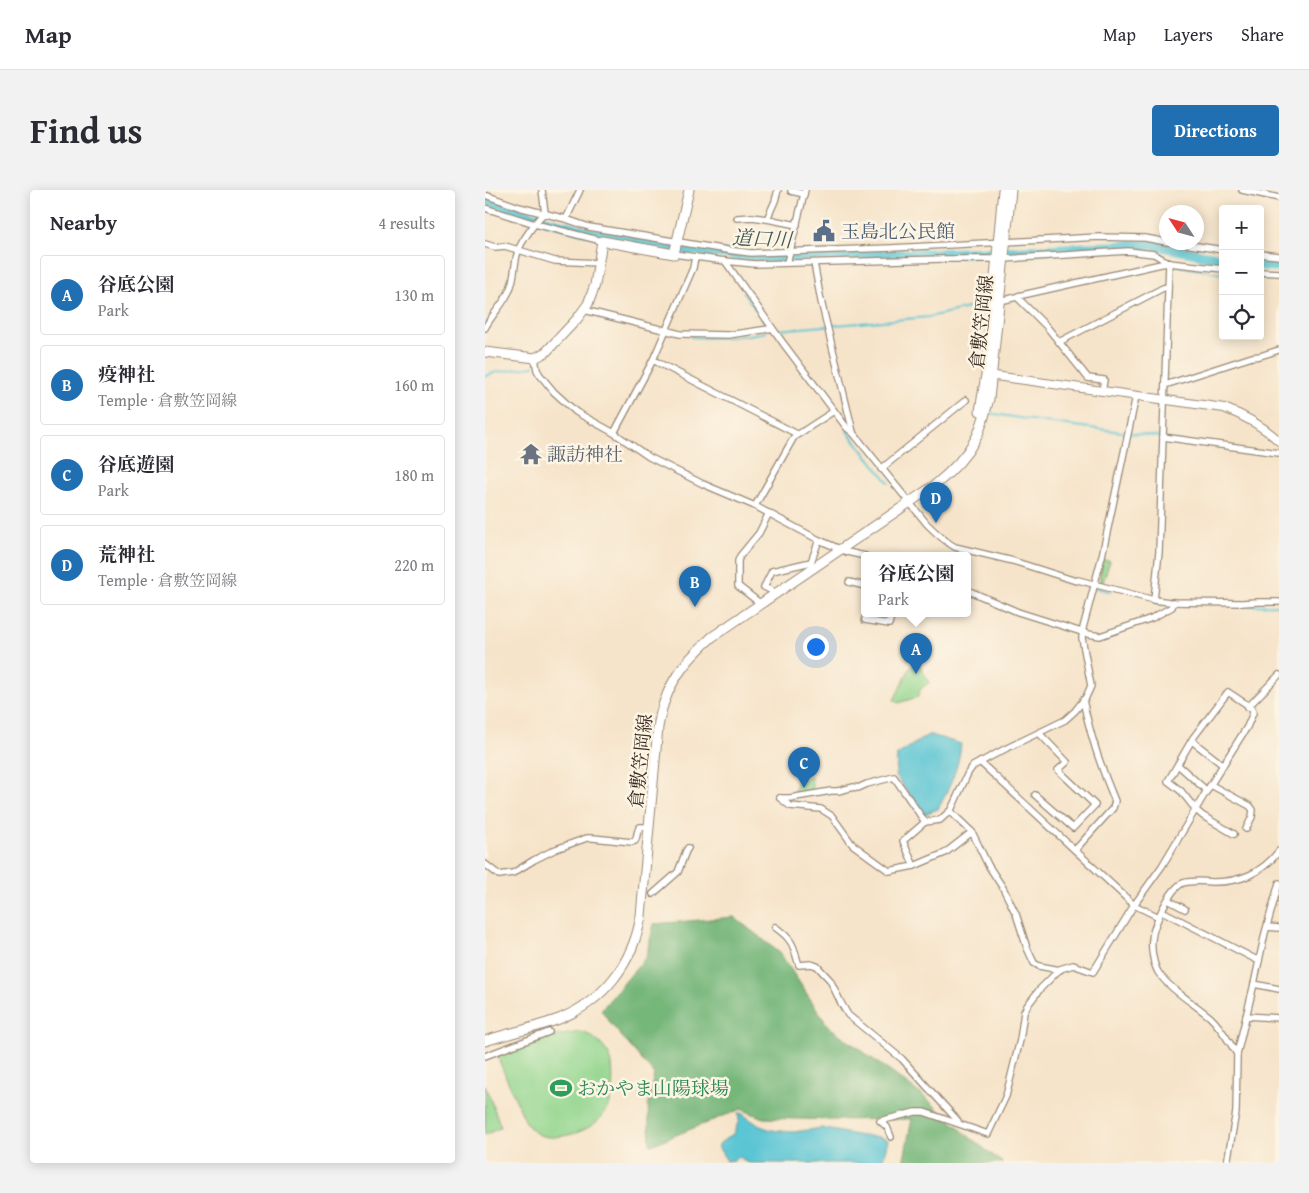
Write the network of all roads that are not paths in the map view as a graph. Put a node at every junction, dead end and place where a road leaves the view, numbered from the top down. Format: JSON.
{"nodes":[{"id":1,"x":542,"y":190,"type":"edge"},
{"id":2,"x":580,"y":190,"type":"edge"},
{"id":3,"x":689,"y":190,"type":"edge"},
{"id":4,"x":778,"y":190,"type":"edge"},
{"id":5,"x":791,"y":190,"type":"edge"},
{"id":6,"x":1003,"y":190,"type":"edge"},
{"id":7,"x":1011,"y":190,"type":"edge"},
{"id":8,"x":1242,"y":190,"type":"edge"},
{"id":9,"x":804,"y":192,"type":"edge"},
{"id":10,"x":485,"y":195,"type":"edge"},
{"id":11,"x":1279,"y":198,"type":"edge"},
{"id":12,"x":485,"y":208,"type":"edge"},
{"id":13,"x":543,"y":214,"type":"junction"},
{"id":14,"x":737,"y":218,"type":"dead end"},
{"id":15,"x":566,"y":219,"type":"junction"},
{"id":16,"x":767,"y":219,"type":"junction"},
{"id":17,"x":536,"y":222,"type":"junction"},
{"id":18,"x":797,"y":225,"type":"junction"},
{"id":19,"x":602,"y":241,"type":"junction"},
{"id":20,"x":1159,"y":241,"type":"edge"},
{"id":21,"x":1002,"y":242,"type":"junction"},
{"id":22,"x":485,"y":244,"type":"edge"},
{"id":23,"x":1204,"y":247,"type":"edge"},
{"id":24,"x":675,"y":248,"type":"junction"},
{"id":25,"x":1219,"y":249,"type":"edge"},
{"id":26,"x":518,"y":250,"type":"junction"},
{"id":27,"x":790,"y":252,"type":"junction"},
{"id":28,"x":1264,"y":254,"type":"edge"},
{"id":29,"x":1279,"y":256,"type":"edge"},
{"id":30,"x":695,"y":257,"type":"junction"},
{"id":31,"x":1001,"y":259,"type":"junction"},
{"id":32,"x":725,"y":261,"type":"junction"},
{"id":33,"x":599,"y":263,"type":"junction"},
{"id":34,"x":787,"y":263,"type":"junction"},
{"id":35,"x":814,"y":263,"type":"junction"},
{"id":36,"x":1169,"y":264,"type":"junction"},
{"id":37,"x":1219,"y":269,"type":"edge"},
{"id":38,"x":1264,"y":272,"type":"edge"},
{"id":39,"x":1279,"y":274,"type":"edge"},
{"id":40,"x":1167,"y":288,"type":"junction"},
{"id":41,"x":1015,"y":298,"type":"junction"},
{"id":42,"x":1000,"y":301,"type":"junction"},
{"id":43,"x":583,"y":310,"type":"junction"},
{"id":44,"x":485,"y":328,"type":"edge"},
{"id":45,"x":772,"y":328,"type":"junction"},
{"id":46,"x":666,"y":332,"type":"junction"},
{"id":47,"x":1059,"y":341,"type":"junction"},
{"id":48,"x":1279,"y":350,"type":"edge"},
{"id":49,"x":485,"y":352,"type":"edge"},
{"id":50,"x":653,"y":360,"type":"junction"},
{"id":51,"x":536,"y":362,"type":"junction"},
{"id":52,"x":989,"y":375,"type":"junction"},
{"id":53,"x":1165,"y":386,"type":"junction"},
{"id":54,"x":1103,"y":392,"type":"junction"},
{"id":55,"x":1136,"y":396,"type":"junction"},
{"id":56,"x":966,"y":400,"type":"dead end"},
{"id":57,"x":1164,"y":400,"type":"junction"},
{"id":58,"x":833,"y":412,"type":"junction"},
{"id":59,"x":614,"y":433,"type":"junction"},
{"id":60,"x":797,"y":434,"type":"junction"},
{"id":61,"x":853,"y":434,"type":"junction"},
{"id":62,"x":1163,"y":438,"type":"junction"},
{"id":63,"x":1279,"y":442,"type":"edge"},
{"id":64,"x":1279,"y":453,"type":"edge"},
{"id":65,"x":881,"y":469,"type":"junction"},
{"id":66,"x":909,"y":502,"type":"junction"},
{"id":67,"x":755,"y":506,"type":"junction"},
{"id":68,"x":769,"y":513,"type":"junction"},
{"id":69,"x":819,"y":540,"type":"junction"},
{"id":70,"x":841,"y":549,"type":"junction"},
{"id":71,"x":861,"y":555,"type":"edge"},
{"id":72,"x":849,"y":582,"type":"dead end"},
{"id":73,"x":861,"y":585,"type":"edge"},
{"id":74,"x":1095,"y":586,"type":"junction"},
{"id":75,"x":772,"y":591,"type":"dead end"},
{"id":76,"x":971,"y":592,"type":"edge"},
{"id":77,"x":1154,"y":600,"type":"junction"},
{"id":78,"x":1279,"y":602,"type":"edge"},
{"id":79,"x":761,"y":604,"type":"junction"},
{"id":80,"x":1173,"y":604,"type":"junction"},
{"id":81,"x":865,"y":617,"type":"edge"},
{"id":82,"x":891,"y":617,"type":"edge"},
{"id":83,"x":1083,"y":632,"type":"junction"},
{"id":84,"x":1279,"y":675,"type":"edge"},
{"id":85,"x":1083,"y":700,"type":"junction"},
{"id":86,"x":1249,"y":707,"type":"junction"},
{"id":87,"x":1039,"y":733,"type":"junction"},
{"id":88,"x":1192,"y":741,"type":"junction"},
{"id":89,"x":980,"y":762,"type":"junction"},
{"id":90,"x":1178,"y":765,"type":"junction"},
{"id":91,"x":1223,"y":765,"type":"junction"},
{"id":92,"x":1211,"y":785,"type":"junction"},
{"id":93,"x":1207,"y":791,"type":"junction"},
{"id":94,"x":1035,"y":795,"type":"dead end"},
{"id":95,"x":951,"y":810,"type":"junction"},
{"id":96,"x":1196,"y":810,"type":"junction"},
{"id":97,"x":925,"y":822,"type":"junction"},
{"id":98,"x":649,"y":827,"type":"junction"},
{"id":99,"x":1246,"y":829,"type":"dead end"},
{"id":100,"x":973,"y":832,"type":"junction"},
{"id":101,"x":1234,"y":834,"type":"dead end"},
{"id":102,"x":688,"y":848,"type":"dead end"},
{"id":103,"x":1075,"y":850,"type":"junction"},
{"id":104,"x":1279,"y":851,"type":"edge"},
{"id":105,"x":485,"y":864,"type":"edge"},
{"id":106,"x":914,"y":866,"type":"junction"},
{"id":107,"x":1279,"y":883,"type":"edge"},
{"id":108,"x":653,"y":894,"type":"dead end"},
{"id":109,"x":1168,"y":900,"type":"junction"},
{"id":110,"x":1134,"y":905,"type":"junction"},
{"id":111,"x":1185,"y":909,"type":"dead end"},
{"id":112,"x":1161,"y":914,"type":"junction"},
{"id":113,"x":775,"y":927,"type":"dead end"},
{"id":114,"x":1267,"y":927,"type":"junction"},
{"id":115,"x":1279,"y":928,"type":"edge"},
{"id":116,"x":1259,"y":961,"type":"junction"},
{"id":117,"x":1060,"y":970,"type":"junction"},
{"id":118,"x":1254,"y":984,"type":"junction"},
{"id":119,"x":1279,"y":989,"type":"edge"},
{"id":120,"x":1246,"y":1016,"type":"junction"},
{"id":121,"x":1279,"y":1018,"type":"edge"},
{"id":122,"x":549,"y":1032,"type":"dead end"},
{"id":123,"x":485,"y":1041,"type":"edge"},
{"id":124,"x":1237,"y":1054,"type":"junction"},
{"id":125,"x":485,"y":1056,"type":"edge"},
{"id":126,"x":959,"y":1123,"type":"junction"},
{"id":127,"x":891,"y":1138,"type":"dead end"},
{"id":128,"x":1227,"y":1163,"type":"edge"}],
"edges":[{"from":1,"to":13,"type":"street"},
{"from":2,"to":15,"type":"street"},
{"from":3,"to":24,"type":"main road"},
{"from":4,"to":16,"type":"street"},
{"from":5,"to":9,"type":"street"},
{"from":6,"to":21,"type":"main road","name":"倉敷笠岡線"},
{"from":7,"to":21,"type":"main road","name":"倉敷笠岡線"},
{"from":8,"to":11,"type":"street"},
{"from":9,"to":18,"type":"street"},
{"from":10,"to":13,"type":"street"},
{"from":12,"to":17,"type":"street"},
{"from":13,"to":15,"type":"street"},
{"from":13,"to":17,"type":"street"},
{"from":14,"to":16,"type":"street"},
{"from":15,"to":24,"type":"street"},
{"from":16,"to":18,"type":"street"},
{"from":17,"to":19,"type":"street"},
{"from":17,"to":26,"type":"street"},
{"from":18,"to":27,"type":"street"},
{"from":19,"to":24,"type":"main road"},
{"from":19,"to":33,"type":"main road"},
{"from":20,"to":21,"type":"street"},
{"from":21,"to":27,"type":"street"},
{"from":21,"to":31,"type":"main road","name":"倉敷笠岡線"},
{"from":22,"to":26,"type":"street"},
{"from":23,"to":25,"type":"street"},
{"from":24,"to":27,"type":"street"},
{"from":24,"to":30,"type":"street"},
{"from":26,"to":33,"type":"street"},
{"from":26,"to":44,"type":"street"},
{"from":27,"to":34,"type":"street"},
{"from":28,"to":29,"type":"street"},
{"from":30,"to":32,"type":"street"},
{"from":30,"to":46,"type":"street"},
{"from":31,"to":35,"type":"street"},
{"from":31,"to":36,"type":"street"},
{"from":31,"to":42,"type":"main road","name":"倉敷笠岡線"},
{"from":31,"to":52,"type":"main road","name":"倉敷笠岡線"},
{"from":32,"to":34,"type":"street"},
{"from":32,"to":45,"type":"street"},
{"from":33,"to":43,"type":"main road"},
{"from":34,"to":35,"type":"street"},
{"from":35,"to":61,"type":"street"},
{"from":36,"to":37,"type":"street"},
{"from":36,"to":40,"type":"street"},
{"from":36,"to":41,"type":"street"},
{"from":38,"to":39,"type":"street"},
{"from":40,"to":47,"type":"street"},
{"from":40,"to":53,"type":"street"},
{"from":41,"to":42,"type":"street"},
{"from":41,"to":47,"type":"street"},
{"from":42,"to":52,"type":"main road","name":"倉敷笠岡線"},
{"from":43,"to":46,"type":"street"},
{"from":43,"to":51,"type":"main road"},
{"from":45,"to":46,"type":"street"},
{"from":45,"to":58,"type":"street"},
{"from":46,"to":50,"type":"street"},
{"from":47,"to":54,"type":"street"},
{"from":48,"to":53,"type":"street"},
{"from":49,"to":51,"type":"main road"},
{"from":50,"to":59,"type":"street"},
{"from":50,"to":60,"type":"street"},
{"from":51,"to":59,"type":"street"},
{"from":52,"to":54,"type":"street"},
{"from":52,"to":66,"type":"main road","name":"倉敷笠岡線"},
{"from":53,"to":57,"type":"street"},
{"from":54,"to":55,"type":"street"},
{"from":55,"to":57,"type":"street"},
{"from":55,"to":74,"type":"street"},
{"from":56,"to":65,"type":"street"},
{"from":57,"to":62,"type":"street"},
{"from":57,"to":63,"type":"street"},
{"from":58,"to":60,"type":"street"},
{"from":58,"to":61,"type":"street"},
{"from":59,"to":67,"type":"street"},
{"from":60,"to":67,"type":"street"},
{"from":61,"to":65,"type":"street"},
{"from":62,"to":64,"type":"street"},
{"from":62,"to":77,"type":"street"},
{"from":65,"to":66,"type":"street"},
{"from":66,"to":70,"type":"main road","name":"倉敷笠岡線"},
{"from":66,"to":74,"type":"street"},
{"from":67,"to":68,"type":"street"},
{"from":68,"to":69,"type":"street"},
{"from":68,"to":79,"type":"street"},
{"from":69,"to":70,"type":"street"},
{"from":69,"to":75,"type":"street"},
{"from":70,"to":71,"type":"street"},
{"from":70,"to":79,"type":"main road","name":"倉敷笠岡線"},
{"from":72,"to":73,"type":"street"},
{"from":74,"to":77,"type":"street"},
{"from":74,"to":83,"type":"street"},
{"from":76,"to":83,"type":"street"},
{"from":77,"to":80,"type":"street"},
{"from":78,"to":80,"type":"street"},
{"from":79,"to":98,"type":"main road","name":"倉敷笠岡線"},
{"from":80,"to":83,"type":"street"},
{"from":81,"to":82,"type":"street"},
{"from":83,"to":85,"type":"street"},
{"from":84,"to":86,"type":"street"},
{"from":85,"to":87,"type":"street"},
{"from":85,"to":103,"type":"street"},
{"from":86,"to":88,"type":"street"},
{"from":86,"to":91,"type":"street"},
{"from":87,"to":89,"type":"street"},
{"from":87,"to":94,"type":"street"},
{"from":88,"to":90,"type":"street"},
{"from":88,"to":91,"type":"street"},
{"from":89,"to":95,"type":"street"},
{"from":89,"to":103,"type":"street"},
{"from":90,"to":93,"type":"street"},
{"from":90,"to":96,"type":"street"},
{"from":91,"to":92,"type":"street"},
{"from":92,"to":93,"type":"street"},
{"from":92,"to":99,"type":"street"},
{"from":93,"to":96,"type":"street"},
{"from":95,"to":97,"type":"street"},
{"from":95,"to":100,"type":"street"},
{"from":96,"to":101,"type":"street"},
{"from":96,"to":110,"type":"street"},
{"from":97,"to":106,"type":"street"},
{"from":97,"to":106,"type":"street"},
{"from":98,"to":105,"type":"street"},
{"from":98,"to":123,"type":"main road","name":"倉敷笠岡線"},
{"from":100,"to":106,"type":"street"},
{"from":100,"to":117,"type":"street"},
{"from":102,"to":108,"type":"street"},
{"from":103,"to":110,"type":"street"},
{"from":104,"to":109,"type":"street"},
{"from":107,"to":114,"type":"street"},
{"from":109,"to":111,"type":"street"},
{"from":109,"to":112,"type":"street"},
{"from":110,"to":112,"type":"street"},
{"from":110,"to":117,"type":"street"},
{"from":112,"to":116,"type":"street"},
{"from":112,"to":124,"type":"street"},
{"from":113,"to":126,"type":"street"},
{"from":114,"to":115,"type":"street"},
{"from":114,"to":116,"type":"street"},
{"from":116,"to":118,"type":"street"},
{"from":117,"to":126,"type":"street"},
{"from":118,"to":119,"type":"street"},
{"from":118,"to":120,"type":"street"},
{"from":120,"to":121,"type":"street"},
{"from":120,"to":124,"type":"street"},
{"from":122,"to":125,"type":"street"},
{"from":124,"to":128,"type":"street"},
{"from":126,"to":127,"type":"street"}]}
